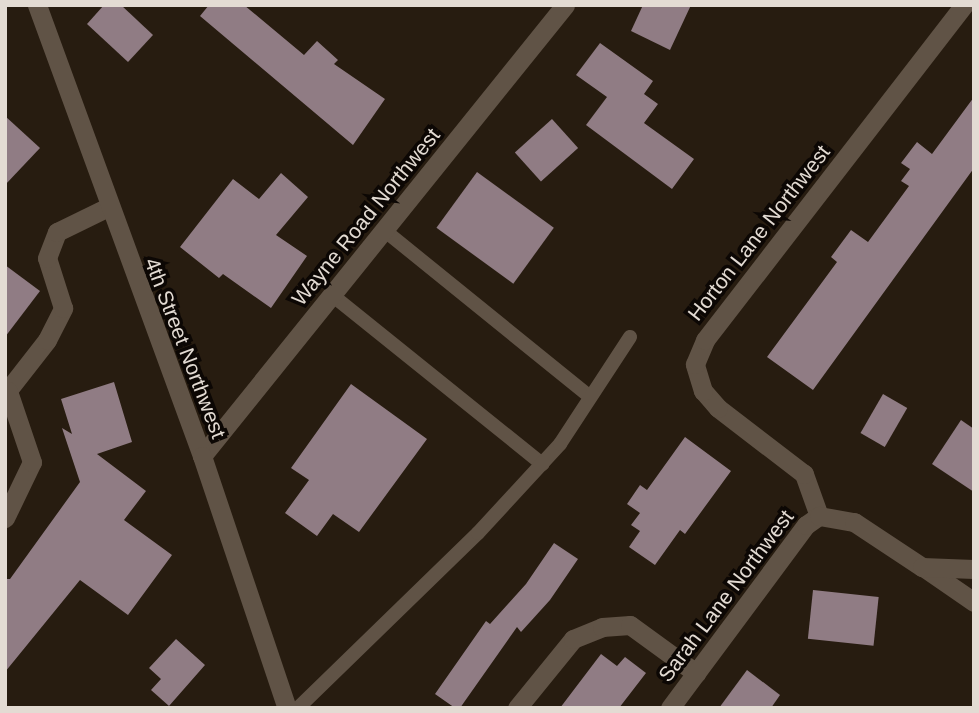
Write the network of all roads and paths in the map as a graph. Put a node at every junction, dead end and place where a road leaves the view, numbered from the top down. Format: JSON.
{"nodes":[{"id":1,"x":37,"y":5,"type":"edge"},
{"id":2,"x":565,"y":5,"type":"edge"},
{"id":3,"x":964,"y":5,"type":"edge"},
{"id":4,"x":108,"y":207,"type":"junction"},
{"id":5,"x":384,"y":230,"type":"junction"},
{"id":6,"x":332,"y":295,"type":"junction"},
{"id":7,"x":630,"y":337,"type":"dead end"},
{"id":8,"x":7,"y":393,"type":"edge"},
{"id":9,"x":589,"y":396,"type":"junction"},
{"id":10,"x":202,"y":456,"type":"junction"},
{"id":11,"x":542,"y":464,"type":"junction"},
{"id":12,"x":818,"y":516,"type":"junction"},
{"id":13,"x":5,"y":518,"type":"edge"},
{"id":14,"x":922,"y":567,"type":"junction"},
{"id":15,"x":974,"y":569,"type":"edge"},
{"id":16,"x":974,"y":602,"type":"edge"},
{"id":17,"x":696,"y":673,"type":"junction"},
{"id":18,"x":287,"y":708,"type":"edge"},
{"id":19,"x":298,"y":708,"type":"edge"},
{"id":20,"x":517,"y":708,"type":"edge"},
{"id":21,"x":670,"y":708,"type":"edge"}],
"edges":[{"from":1,"to":4,"type":"street","name":"4th Street Northwest"},
{"from":2,"to":5,"type":"street","name":"Wayne Road Northwest"},
{"from":3,"to":12,"type":"street","name":"Horton Lane Northwest"},
{"from":4,"to":8,"type":"street"},
{"from":4,"to":10,"type":"street","name":"4th Street Northwest"},
{"from":5,"to":6,"type":"street","name":"Wayne Road Northwest"},
{"from":5,"to":9,"type":"lane"},
{"from":6,"to":10,"type":"street","name":"Wayne Road Northwest"},
{"from":6,"to":11,"type":"lane"},
{"from":7,"to":9,"type":"lane"},
{"from":8,"to":13,"type":"street"},
{"from":9,"to":11,"type":"lane"},
{"from":10,"to":18,"type":"street","name":"4th Street Northwest"},
{"from":11,"to":19,"type":"lane"},
{"from":12,"to":14,"type":"street","name":"Sarah Lane Northwest"},
{"from":12,"to":17,"type":"street","name":"Sarah Lane Northwest"},
{"from":14,"to":15,"type":"street"},
{"from":14,"to":16,"type":"street","name":"Sarah Lane Northwest"},
{"from":17,"to":20,"type":"street"},
{"from":17,"to":21,"type":"street","name":"Sarah Lane Northwest"}]}
